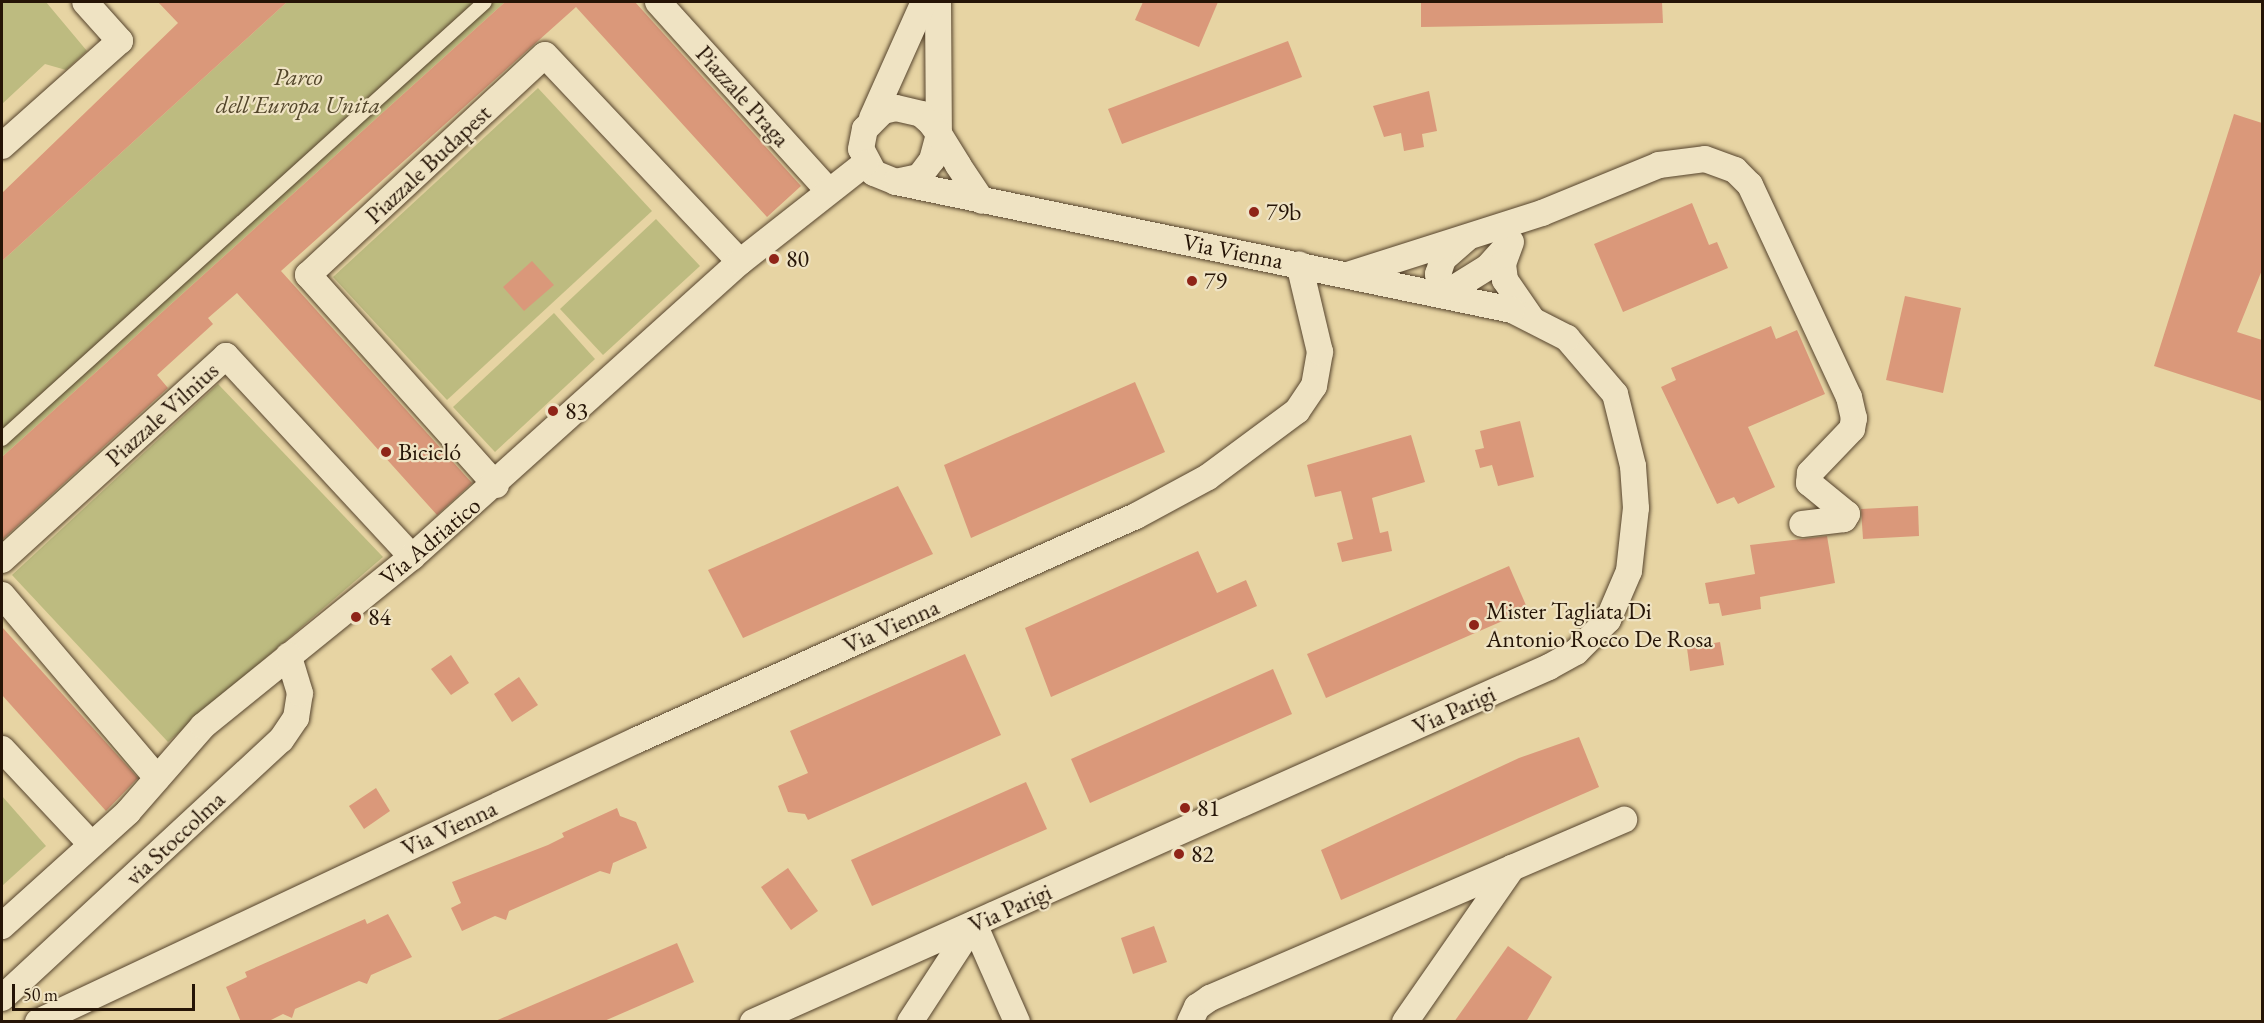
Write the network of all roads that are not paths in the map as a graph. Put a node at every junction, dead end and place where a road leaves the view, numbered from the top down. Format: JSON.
{"nodes":[{"id":1,"x":86,"y":2,"type":"edge"},
{"id":2,"x":485,"y":2,"type":"edge"},
{"id":3,"x":658,"y":2,"type":"edge"},
{"id":4,"x":924,"y":2,"type":"edge"},
{"id":5,"x":938,"y":2,"type":"edge"},
{"id":6,"x":872,"y":118,"type":"junction"},
{"id":7,"x":939,"y":134,"type":"junction"},
{"id":8,"x":2,"y":146,"type":"edge"},
{"id":9,"x":866,"y":163,"type":"junction"},
{"id":10,"x":896,"y":182,"type":"junction"},
{"id":11,"x":829,"y":191,"type":"junction"},
{"id":12,"x":982,"y":201,"type":"junction"},
{"id":13,"x":1542,"y":213,"type":"junction"},
{"id":14,"x":1479,"y":231,"type":"junction"},
{"id":15,"x":1508,"y":245,"type":"junction"},
{"id":16,"x":740,"y":262,"type":"junction"},
{"id":17,"x":1299,"y":264,"type":"junction"},
{"id":18,"x":1348,"y":274,"type":"junction"},
{"id":19,"x":1443,"y":295,"type":"junction"},
{"id":20,"x":1534,"y":321,"type":"junction"},
{"id":21,"x":2,"y":439,"type":"edge"},
{"id":22,"x":496,"y":485,"type":"junction"},
{"id":23,"x":1802,"y":524,"type":"dead end"},
{"id":24,"x":412,"y":557,"type":"junction"},
{"id":25,"x":2,"y":560,"type":"edge"},
{"id":26,"x":2,"y":595,"type":"edge"},
{"id":27,"x":289,"y":656,"type":"junction"},
{"id":28,"x":2,"y":749,"type":"edge"},
{"id":29,"x":158,"y":778,"type":"junction"},
{"id":30,"x":1624,"y":820,"type":"dead end"},
{"id":31,"x":91,"y":844,"type":"junction"},
{"id":32,"x":1512,"y":868,"type":"junction"},
{"id":33,"x":975,"y":924,"type":"junction"},
{"id":34,"x":2,"y":926,"type":"edge"},
{"id":35,"x":2,"y":998,"type":"edge"},
{"id":36,"x":38,"y":1022,"type":"edge"},
{"id":37,"x":753,"y":1022,"type":"edge"},
{"id":38,"x":910,"y":1022,"type":"edge"},
{"id":39,"x":1017,"y":1022,"type":"edge"},
{"id":40,"x":1190,"y":1022,"type":"edge"},
{"id":41,"x":1405,"y":1022,"type":"edge"}],
"edges":[{"from":1,"to":8,"type":"street"},
{"from":2,"to":21,"type":"lane"},
{"from":3,"to":11,"type":"street","name":"Piazzale Praga"},
{"from":4,"to":6,"type":"street"},
{"from":5,"to":7,"type":"street"},
{"from":6,"to":7,"type":"street"},
{"from":6,"to":9,"type":"street"},
{"from":7,"to":10,"type":"street"},
{"from":7,"to":12,"type":"street"},
{"from":9,"to":10,"type":"street"},
{"from":9,"to":11,"type":"street","name":"Via Adriatico"},
{"from":10,"to":12,"type":"street","name":"Via Vienna"},
{"from":11,"to":16,"type":"street","name":"Via Adriatico"},
{"from":12,"to":17,"type":"street","name":"Via Vienna"},
{"from":13,"to":14,"type":"street"},
{"from":13,"to":15,"type":"street"},
{"from":13,"to":23,"type":"street"},
{"from":14,"to":18,"type":"street"},
{"from":14,"to":19,"type":"street"},
{"from":15,"to":19,"type":"street"},
{"from":15,"to":20,"type":"street"},
{"from":16,"to":22,"type":"street","name":"Via Adriatico"},
{"from":16,"to":22,"type":"street","name":"Piazzale Budapest"},
{"from":17,"to":18,"type":"street","name":"Via Parigi"},
{"from":17,"to":36,"type":"street","name":"Via Vienna"},
{"from":18,"to":19,"type":"street","name":"Via Parigi"},
{"from":19,"to":20,"type":"street","name":"Via Parigi"},
{"from":20,"to":33,"type":"street","name":"Via Parigi"},
{"from":22,"to":24,"type":"street","name":"Via Adriatico"},
{"from":24,"to":25,"type":"street","name":"Piazzale Vilnius"},
{"from":24,"to":27,"type":"street","name":"Via Adriatico"},
{"from":26,"to":29,"type":"street"},
{"from":27,"to":29,"type":"street","name":"Via Adriatico"},
{"from":27,"to":35,"type":"street","name":"via Stoccolma"},
{"from":28,"to":31,"type":"street"},
{"from":29,"to":31,"type":"street","name":"Via Adriatico"},
{"from":30,"to":32,"type":"street"},
{"from":31,"to":34,"type":"street","name":"Via Adriatico"},
{"from":32,"to":40,"type":"street"},
{"from":32,"to":41,"type":"street"},
{"from":33,"to":37,"type":"street","name":"Via Parigi"},
{"from":33,"to":38,"type":"street"},
{"from":33,"to":39,"type":"street"}]}
